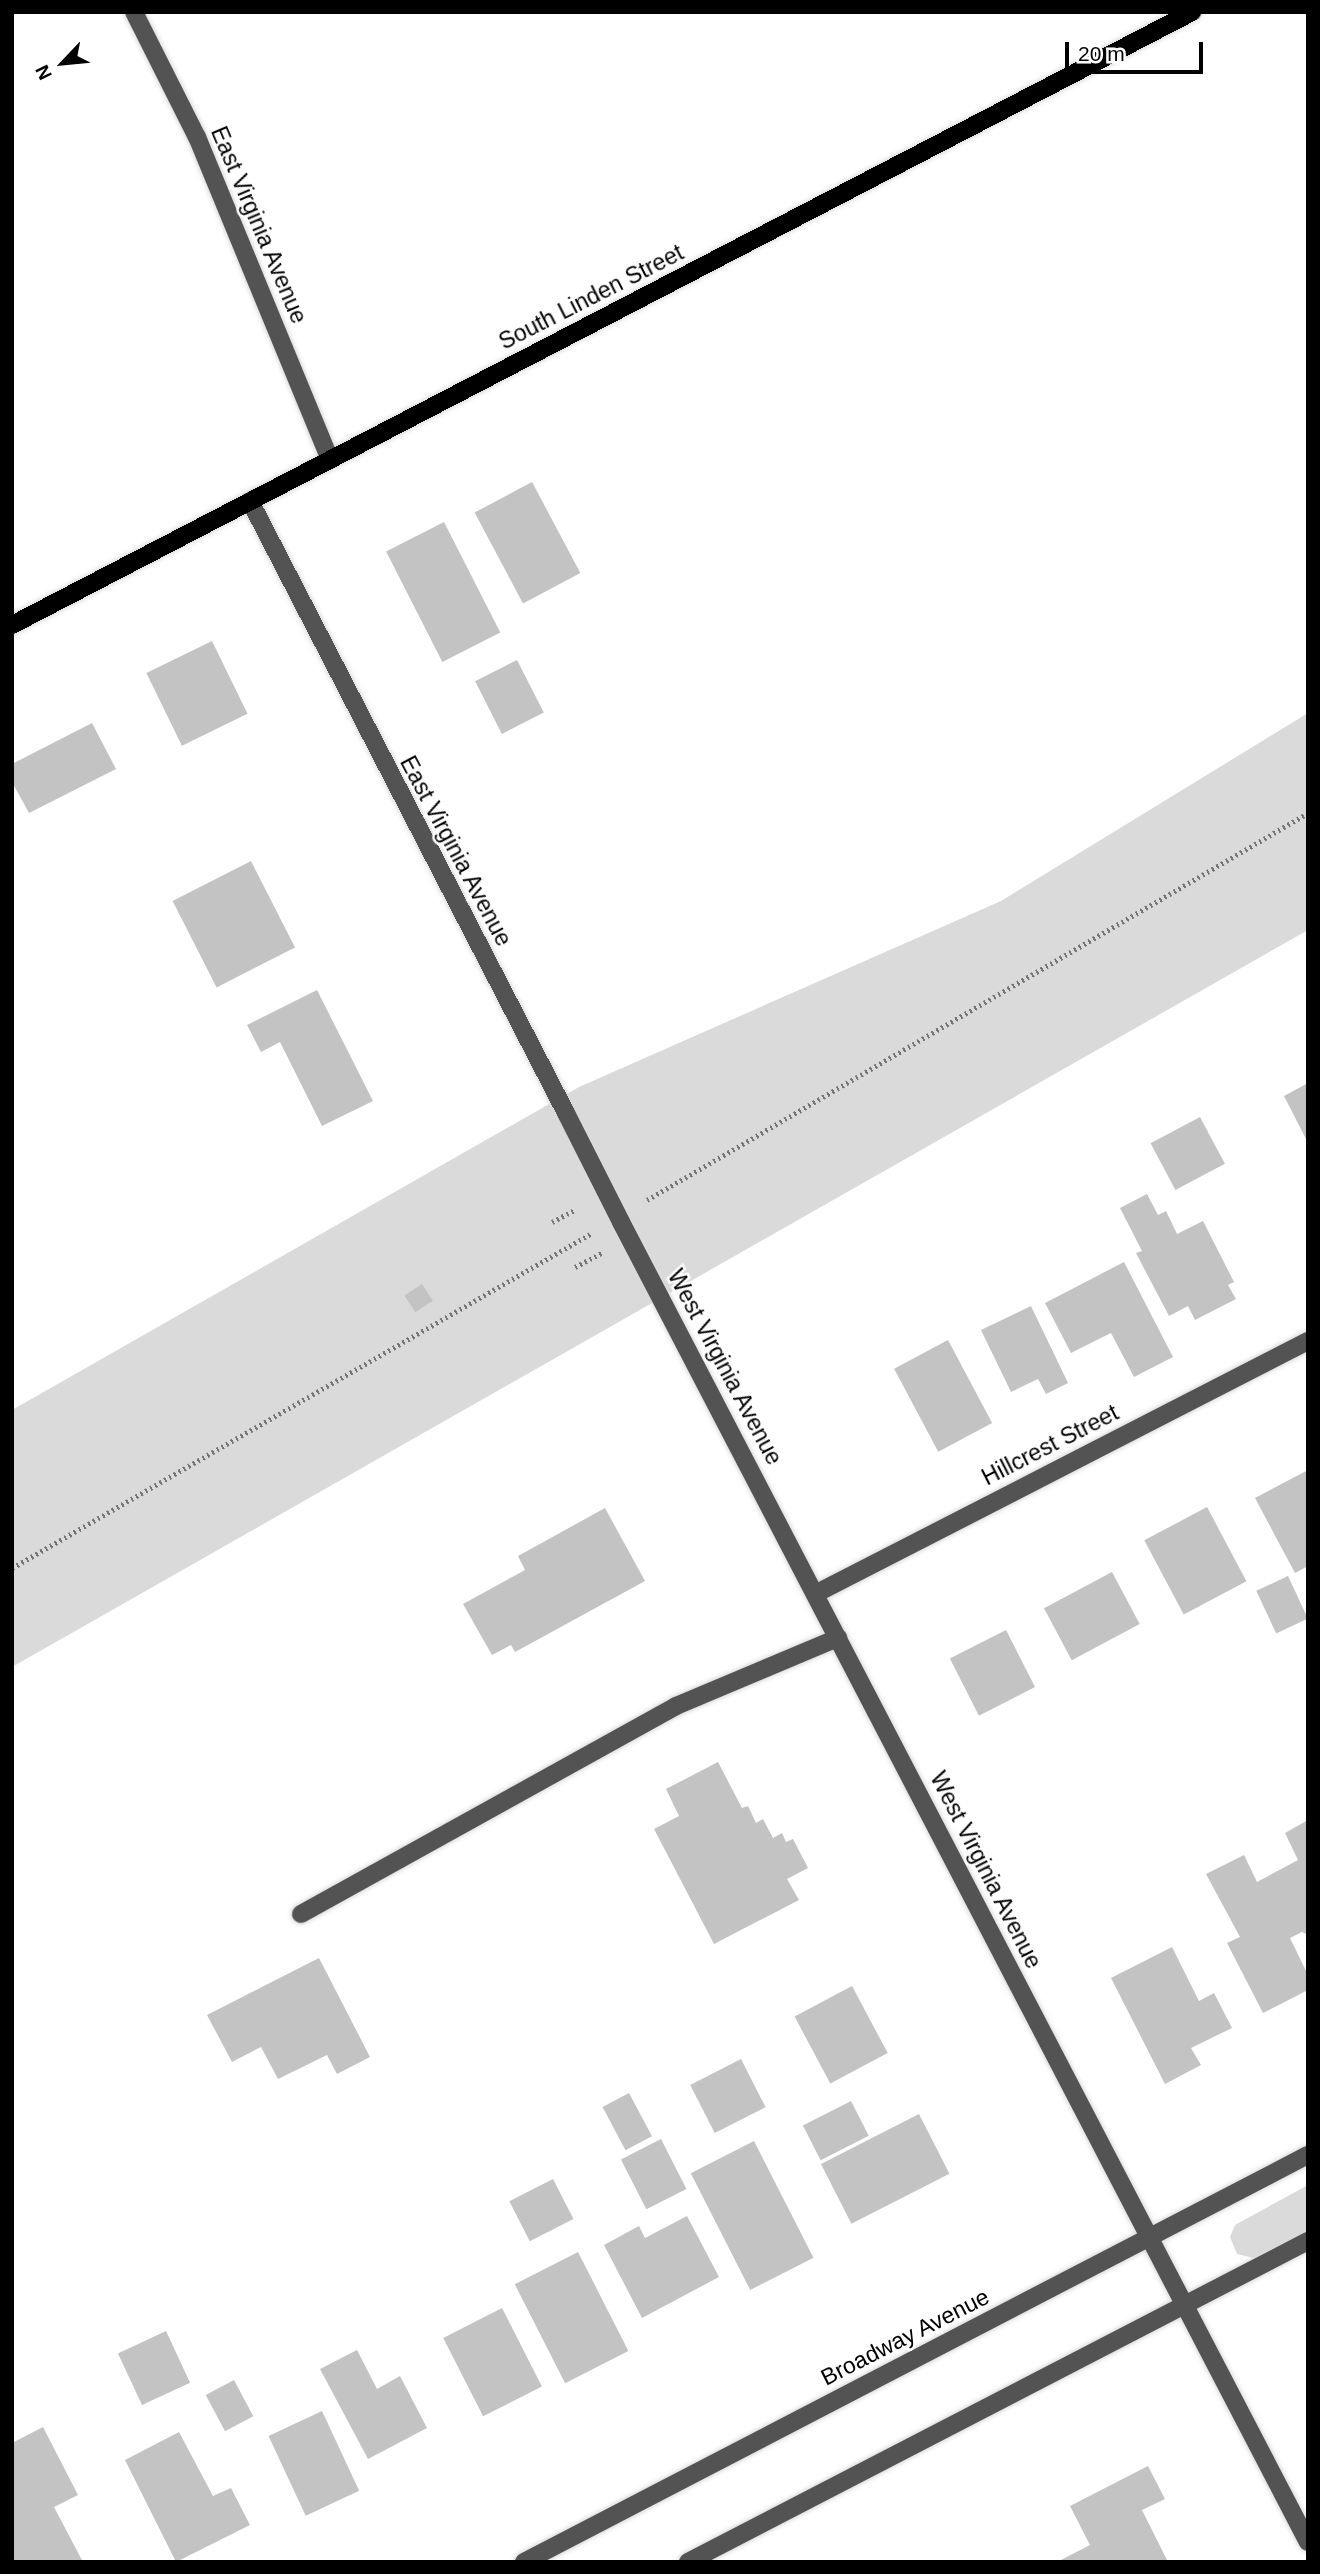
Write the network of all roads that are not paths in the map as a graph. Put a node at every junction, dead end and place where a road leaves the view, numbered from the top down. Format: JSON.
{"nodes":[{"id":1,"x":134,"y":12,"type":"edge"},
{"id":2,"x":1192,"y":12,"type":"edge"},
{"id":3,"x":330,"y":460,"type":"junction"},
{"id":4,"x":250,"y":501,"type":"junction"},
{"id":5,"x":12,"y":625,"type":"edge"},
{"id":6,"x":621,"y":1222,"type":"joint"},
{"id":7,"x":1308,"y":1341,"type":"edge"},
{"id":8,"x":815,"y":1594,"type":"junction"},
{"id":9,"x":838,"y":1638,"type":"junction"},
{"id":10,"x":301,"y":1914,"type":"dead end"},
{"id":11,"x":1308,"y":2155,"type":"edge"},
{"id":12,"x":1149,"y":2238,"type":"junction"},
{"id":13,"x":1308,"y":2241,"type":"edge"},
{"id":14,"x":1184,"y":2304,"type":"junction"},
{"id":15,"x":1308,"y":2542,"type":"edge"},
{"id":16,"x":524,"y":2562,"type":"edge"},
{"id":17,"x":688,"y":2562,"type":"edge"}],
"edges":[{"from":1,"to":3,"type":"street","name":"East Virginia Avenue"},
{"from":2,"to":3,"type":"main road","name":"South Linden Street"},
{"from":3,"to":4,"type":"main road","name":"South Linden Street"},
{"from":4,"to":5,"type":"main road","name":"South Linden Street"},
{"from":4,"to":6,"type":"street","name":"East Virginia Avenue","bridge":true},
{"from":6,"to":8,"type":"street","name":"West Virginia Avenue"},
{"from":7,"to":8,"type":"street","name":"Hillcrest Street"},
{"from":8,"to":9,"type":"street","name":"West Virginia Avenue"},
{"from":9,"to":10,"type":"street"},
{"from":9,"to":12,"type":"street","name":"West Virginia Avenue"},
{"from":11,"to":12,"type":"street","name":"Broadway Avenue"},
{"from":12,"to":14,"type":"street","name":"West Virginia Avenue"},
{"from":12,"to":16,"type":"street","name":"Broadway Avenue"},
{"from":13,"to":14,"type":"street"},
{"from":14,"to":15,"type":"street","name":"West Virginia Avenue"},
{"from":14,"to":17,"type":"street"}]}
